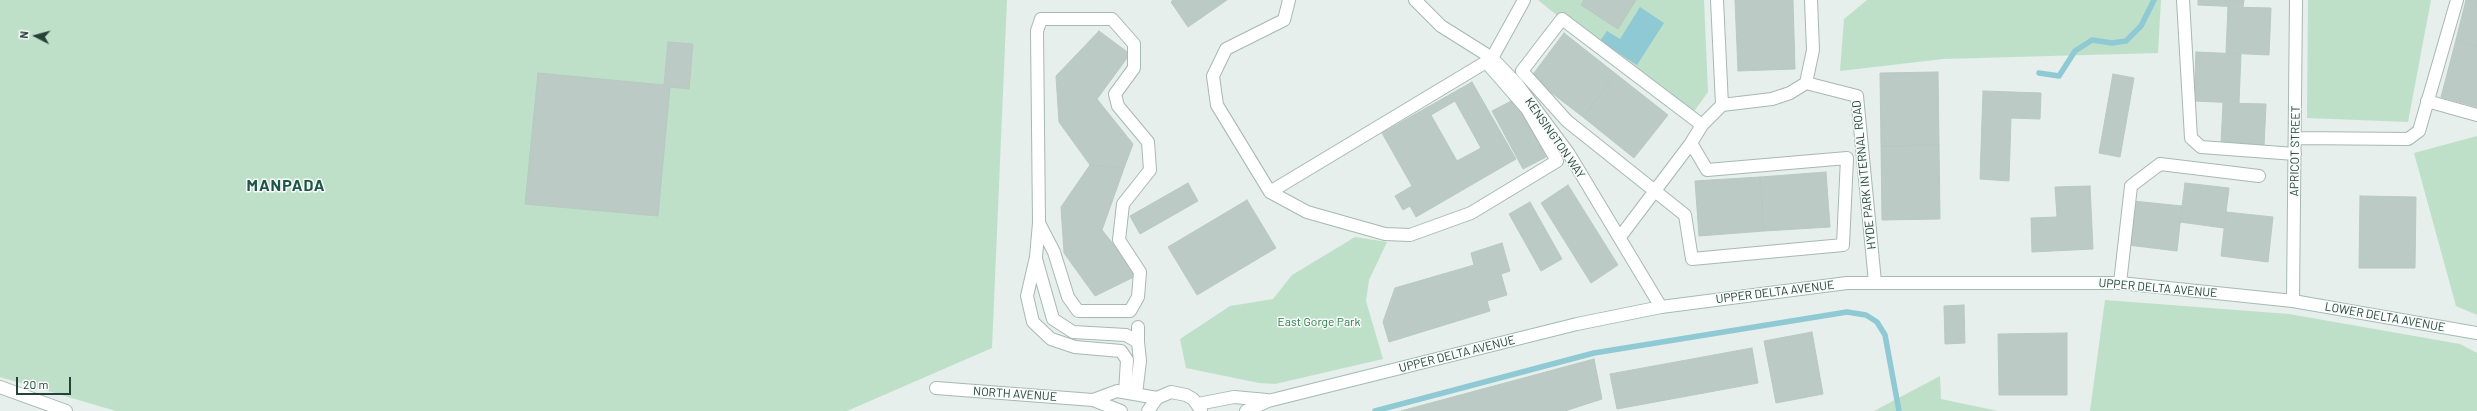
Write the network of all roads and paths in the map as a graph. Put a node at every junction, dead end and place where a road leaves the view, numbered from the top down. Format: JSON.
{"nodes":[{"id":1,"x":1289,"y":0,"type":"edge"},
{"id":2,"x":1414,"y":0,"type":"edge"},
{"id":3,"x":1524,"y":0,"type":"edge"},
{"id":4,"x":1717,"y":0,"type":"edge"},
{"id":5,"x":1811,"y":0,"type":"edge"},
{"id":6,"x":2183,"y":0,"type":"edge"},
{"id":7,"x":2296,"y":0,"type":"edge"},
{"id":8,"x":2457,"y":0,"type":"edge"},
{"id":9,"x":1492,"y":58,"type":"junction"},
{"id":10,"x":1806,"y":83,"type":"junction"},
{"id":11,"x":2428,"y":101,"type":"junction"},
{"id":12,"x":1722,"y":105,"type":"junction"},
{"id":13,"x":2477,"y":115,"type":"edge"},
{"id":14,"x":1702,"y":125,"type":"junction"},
{"id":15,"x":2294,"y":138,"type":"junction"},
{"id":16,"x":1690,"y":144,"type":"junction"},
{"id":17,"x":2295,"y":154,"type":"junction"},
{"id":18,"x":2259,"y":176,"type":"dead end"},
{"id":19,"x":1270,"y":192,"type":"junction"},
{"id":20,"x":1655,"y":192,"type":"junction"},
{"id":21,"x":1039,"y":223,"type":"junction"},
{"id":22,"x":1620,"y":237,"type":"junction"},
{"id":23,"x":1036,"y":257,"type":"junction"},
{"id":24,"x":1875,"y":282,"type":"junction"},
{"id":25,"x":2120,"y":283,"type":"junction"},
{"id":26,"x":2293,"y":301,"type":"junction"},
{"id":27,"x":1661,"y":307,"type":"junction"},
{"id":28,"x":1138,"y":327,"type":"dead end"},
{"id":29,"x":2477,"y":334,"type":"edge"},
{"id":30,"x":1114,"y":335,"type":"junction"},
{"id":31,"x":1138,"y":342,"type":"junction"},
{"id":32,"x":1114,"y":349,"type":"junction"},
{"id":33,"x":0,"y":387,"type":"edge"},
{"id":34,"x":936,"y":388,"type":"dead end"},
{"id":35,"x":1130,"y":393,"type":"junction"},
{"id":36,"x":1157,"y":398,"type":"junction"},
{"id":37,"x":1093,"y":400,"type":"junction"},
{"id":38,"x":1268,"y":401,"type":"junction"},
{"id":39,"x":1200,"y":408,"type":"edge"},
{"id":40,"x":66,"y":411,"type":"edge"},
{"id":41,"x":1121,"y":411,"type":"edge"},
{"id":42,"x":1148,"y":411,"type":"edge"},
{"id":43,"x":1246,"y":411,"type":"edge"}],
"edges":[{"from":1,"to":19,"type":"street"},
{"from":2,"to":9,"type":"street","name":"KENSINGTON WAY"},
{"from":3,"to":9,"type":"street"},
{"from":4,"to":12,"type":"street"},
{"from":5,"to":10,"type":"street"},
{"from":6,"to":17,"type":"street"},
{"from":7,"to":15,"type":"street","name":"APRICOT STREET"},
{"from":8,"to":11,"type":"street"},
{"from":9,"to":22,"type":"street","name":"KENSINGTON WAY"},
{"from":10,"to":12,"type":"street"},
{"from":10,"to":24,"type":"street","name":"HYDE PARK INTERNAL ROAD"},
{"from":11,"to":13,"type":"street"},
{"from":11,"to":15,"type":"street"},
{"from":12,"to":14,"type":"street"},
{"from":14,"to":16,"type":"street"},
{"from":14,"to":20,"type":"street"},
{"from":15,"to":17,"type":"street","name":"APRICOT STREET"},
{"from":16,"to":20,"type":"street"},
{"from":16,"to":20,"type":"street"},
{"from":17,"to":26,"type":"street","name":"APRICOT STREET"},
{"from":18,"to":25,"type":"street"},
{"from":19,"to":19,"type":"street"},
{"from":20,"to":22,"type":"street"},
{"from":21,"to":21,"type":"street"},
{"from":21,"to":23,"type":"street"},
{"from":22,"to":27,"type":"street","name":"KENSINGTON WAY"},
{"from":23,"to":30,"type":"street"},
{"from":23,"to":32,"type":"street"},
{"from":24,"to":25,"type":"street","name":"UPPER DELTA AVENUE"},
{"from":24,"to":27,"type":"street","name":"UPPER DELTA AVENUE"},
{"from":25,"to":26,"type":"street","name":"UPPER DELTA AVENUE"},
{"from":26,"to":29,"type":"street","name":"LOWER DELTA AVENUE"},
{"from":27,"to":38,"type":"street","name":"UPPER DELTA AVENUE"},
{"from":28,"to":31,"type":"street"},
{"from":30,"to":31,"type":"street"},
{"from":30,"to":32,"type":"street"},
{"from":31,"to":35,"type":"street"},
{"from":32,"to":35,"type":"street"},
{"from":33,"to":40,"type":"street"},
{"from":34,"to":37,"type":"street","name":"NORTH AVENUE"},
{"from":35,"to":36,"type":"street"},
{"from":35,"to":37,"type":"street"},
{"from":36,"to":39,"type":"street"},
{"from":36,"to":42,"type":"street"},
{"from":37,"to":41,"type":"street"},
{"from":38,"to":39,"type":"street","name":"UPPER DELTA AVENUE"},
{"from":38,"to":43,"type":"street","name":"UPPER DELTA AVENUE"}]}
